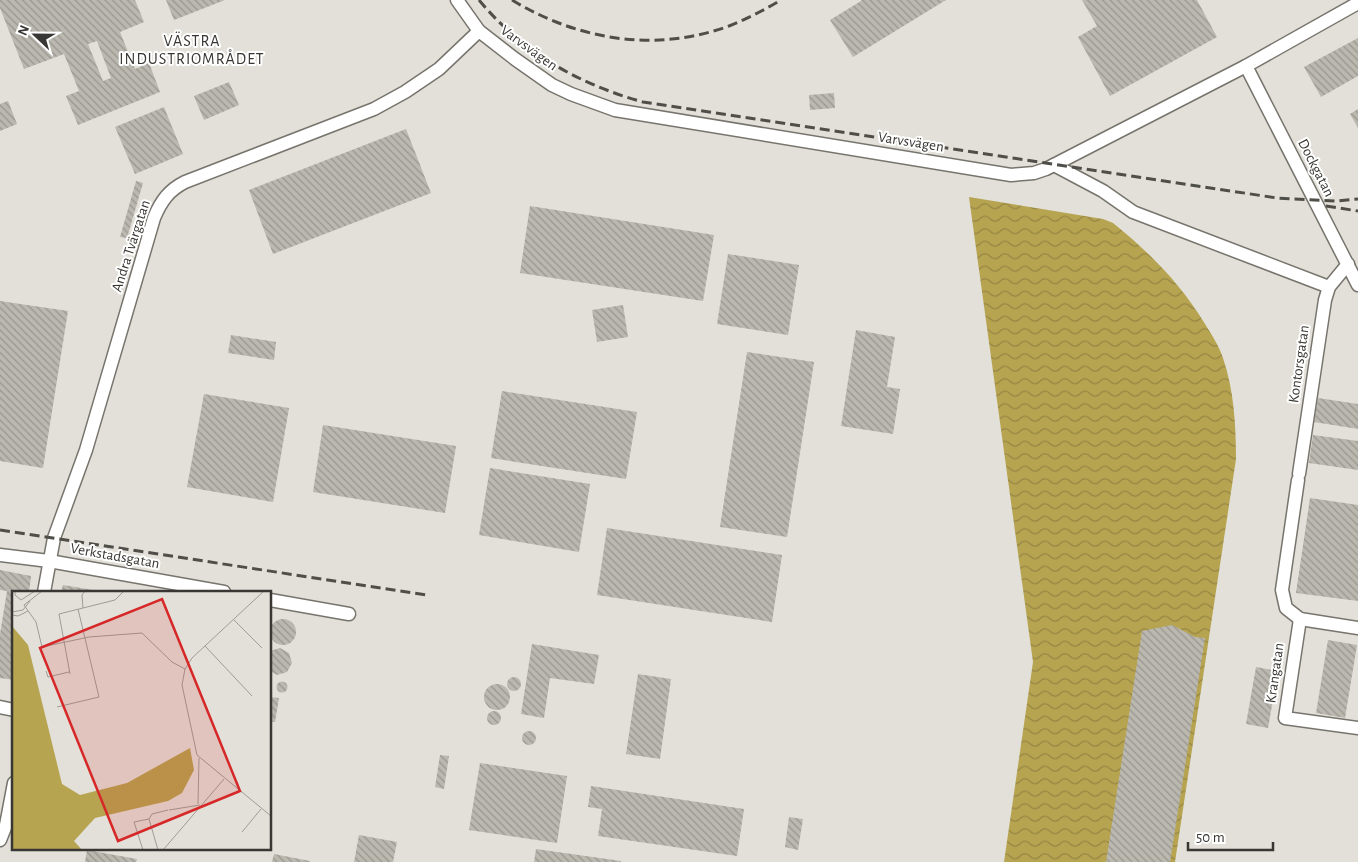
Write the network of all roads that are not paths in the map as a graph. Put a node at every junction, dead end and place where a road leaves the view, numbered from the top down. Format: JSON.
{"nodes":[{"id":1,"x":457,"y":0,"type":"edge"},
{"id":2,"x":1358,"y":2,"type":"edge"},
{"id":3,"x":479,"y":31,"type":"junction"},
{"id":4,"x":1246,"y":66,"type":"junction"},
{"id":5,"x":1054,"y":165,"type":"junction"},
{"id":6,"x":1348,"y":264,"type":"junction"},
{"id":7,"x":1358,"y":285,"type":"edge"},
{"id":8,"x":1329,"y":287,"type":"junction"},
{"id":9,"x":0,"y":555,"type":"edge"},
{"id":10,"x":49,"y":561,"type":"junction"},
{"id":11,"x":44,"y":591,"type":"edge"},
{"id":12,"x":218,"y":591,"type":"edge"},
{"id":13,"x":271,"y":600,"type":"edge"},
{"id":14,"x":349,"y":614,"type":"dead end"},
{"id":15,"x":1300,"y":619,"type":"junction"},
{"id":16,"x":1358,"y":628,"type":"edge"},
{"id":17,"x":1358,"y":728,"type":"edge"},
{"id":18,"x":12,"y":794,"type":"edge"},
{"id":19,"x":0,"y":840,"type":"edge"}],
"edges":[{"from":1,"to":3,"type":"street","name":"Varvsvägen"},
{"from":2,"to":4,"type":"street","name":"Varvsvägen"},
{"from":3,"to":5,"type":"street","name":"Varvsvägen"},
{"from":3,"to":10,"type":"street","name":"Andra Tvärgatan"},
{"from":4,"to":5,"type":"street","name":"Varvsvägen"},
{"from":4,"to":6,"type":"street","name":"Dockgatan"},
{"from":5,"to":8,"type":"street"},
{"from":6,"to":7,"type":"street","name":"Dockgatan"},
{"from":6,"to":8,"type":"street","name":"Kontorsgatan"},
{"from":8,"to":15,"type":"street","name":"Kontorsgatan"},
{"from":9,"to":10,"type":"street","name":"Verkstadsgatan"},
{"from":10,"to":11,"type":"street","name":"Andra Tvärgatan"},
{"from":10,"to":12,"type":"street","name":"Verkstadsgatan"},
{"from":13,"to":14,"type":"street"},
{"from":15,"to":16,"type":"street"},
{"from":15,"to":17,"type":"street","name":"Krangatan"},
{"from":18,"to":19,"type":"street"}]}
